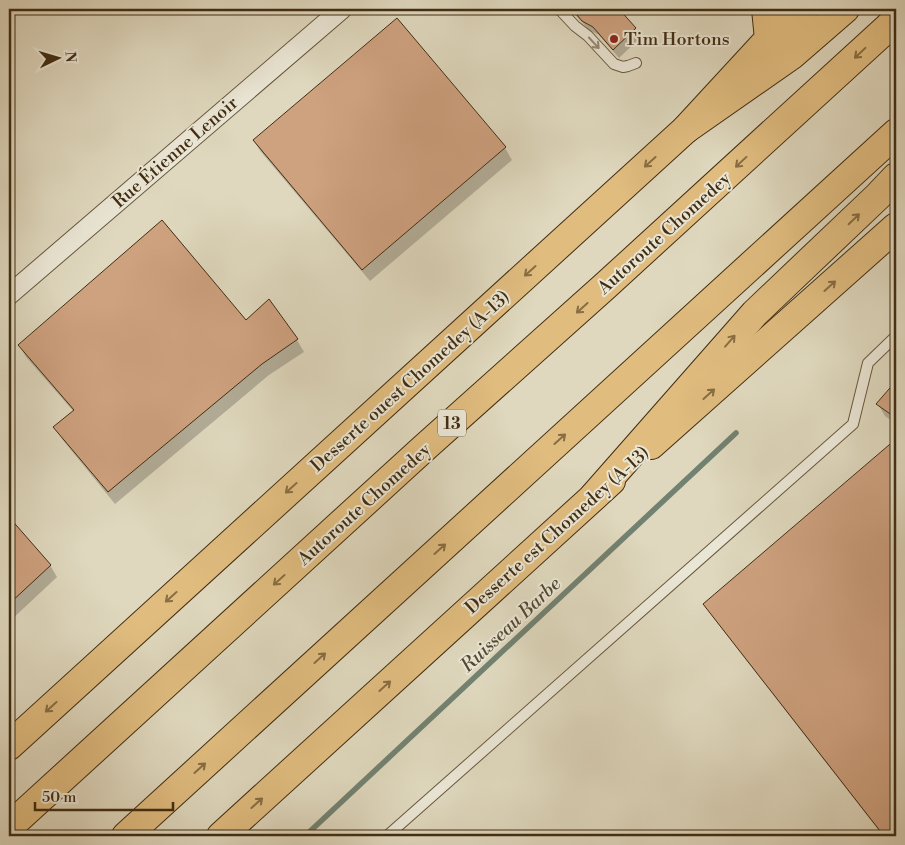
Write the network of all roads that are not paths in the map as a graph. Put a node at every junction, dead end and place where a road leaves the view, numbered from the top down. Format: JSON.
{"nodes":[{"id":1,"x":342,"y":9,"type":"edge"},
{"id":2,"x":559,"y":9,"type":"edge"},
{"id":3,"x":766,"y":9,"type":"edge"},
{"id":4,"x":804,"y":9,"type":"edge"},
{"id":5,"x":845,"y":9,"type":"edge"},
{"id":6,"x":896,"y":20,"type":"edge"},
{"id":7,"x":769,"y":39,"type":"junction"},
{"id":8,"x":636,"y":63,"type":"dead end"},
{"id":9,"x":686,"y":129,"type":"junction"},
{"id":10,"x":896,"y":133,"type":"edge"},
{"id":11,"x":896,"y":177,"type":"edge"},
{"id":12,"x":896,"y":227,"type":"edge"},
{"id":13,"x":9,"y":295,"type":"edge"},
{"id":14,"x":896,"y":336,"type":"edge"},
{"id":15,"x":594,"y":496,"type":"junction"},
{"id":16,"x":9,"y":746,"type":"edge"},
{"id":17,"x":9,"y":827,"type":"edge"},
{"id":18,"x":126,"y":836,"type":"edge"},
{"id":19,"x":221,"y":836,"type":"edge"},
{"id":20,"x":386,"y":836,"type":"edge"}],
"edges":[{"from":1,"to":13,"type":"street","name":"Rue Étienne Lenoir"},
{"from":2,"to":8,"type":"lane","one_way":true},
{"from":3,"to":7,"type":"main road"},
{"from":4,"to":7,"type":"main road","name":"Desserte ouest Chomedey (A-13)"},
{"from":5,"to":9,"type":"main road"},
{"from":6,"to":17,"type":"main road","name":"Autoroute Chomedey","number":"13","one_way":true},
{"from":7,"to":9,"type":"main road","name":"Desserte ouest Chomedey (A-13)"},
{"from":9,"to":16,"type":"main road","name":"Desserte ouest Chomedey (A-13)","one_way":true},
{"from":18,"to":10,"type":"main road","one_way":true},
{"from":15,"to":11,"type":"main road","one_way":true},
{"from":15,"to":12,"type":"main road","name":"Desserte est Chomedey (A-13)","one_way":true},
{"from":14,"to":20,"type":"lane"},
{"from":19,"to":15,"type":"main road","name":"Desserte est Chomedey (A-13)","one_way":true}]}
